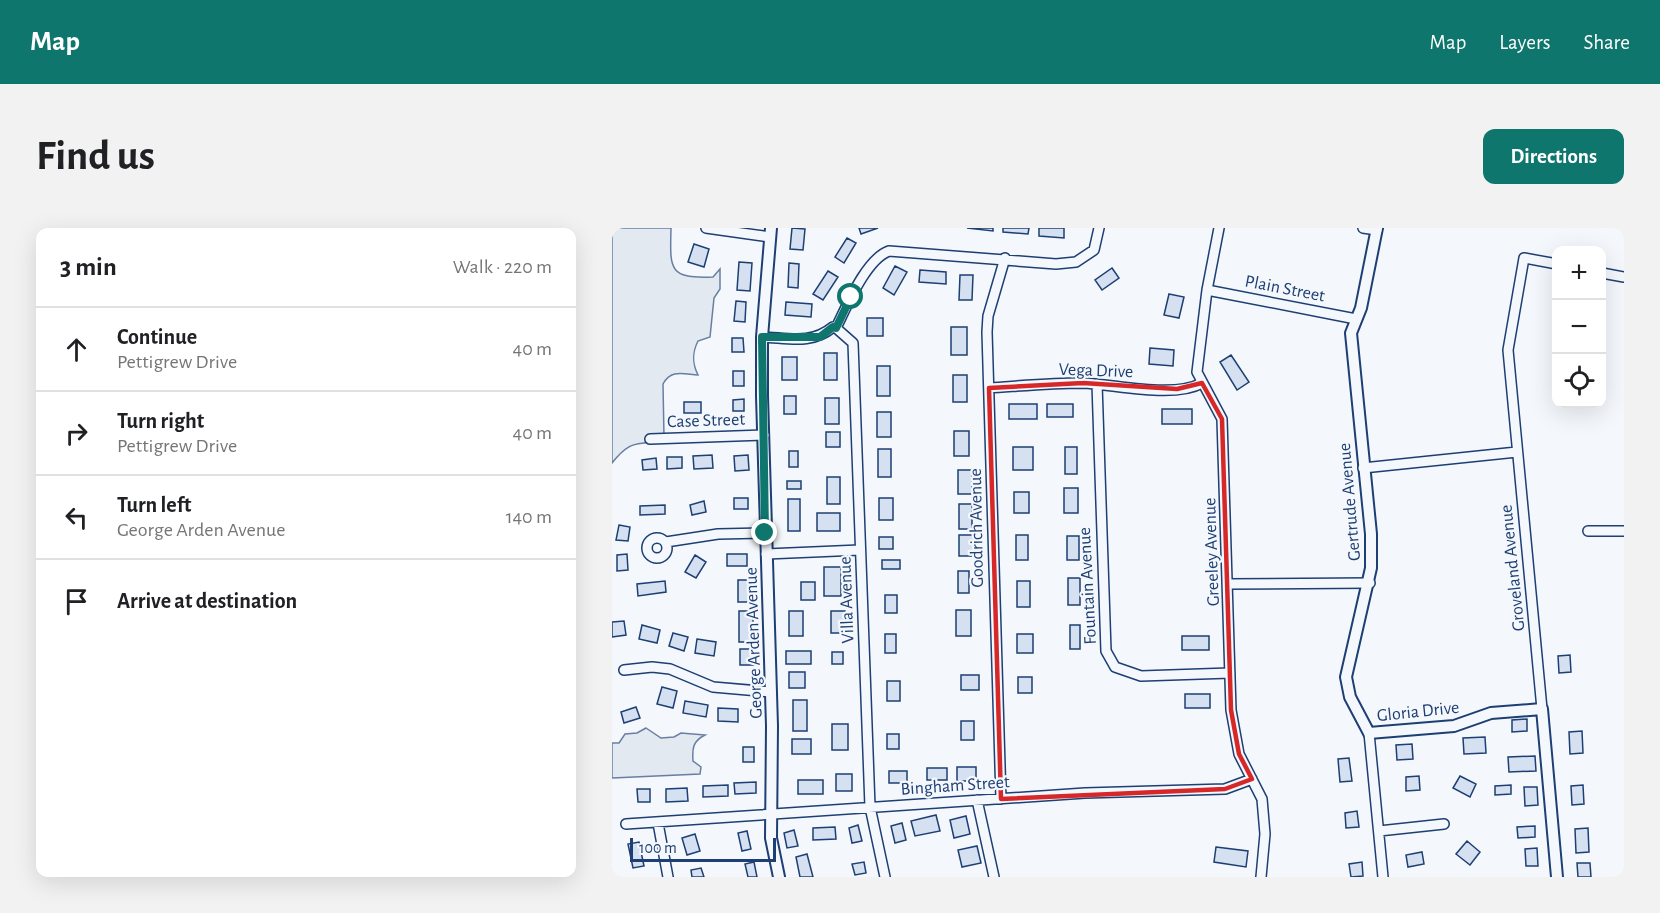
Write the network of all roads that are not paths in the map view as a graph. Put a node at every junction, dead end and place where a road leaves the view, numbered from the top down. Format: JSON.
{"nodes":[{"id":1,"x":706,"y":228,"type":"edge"},
{"id":2,"x":1099,"y":228,"type":"edge"},
{"id":3,"x":1219,"y":228,"type":"edge"},
{"id":4,"x":1363,"y":228,"type":"edge"},
{"id":5,"x":1377,"y":229,"type":"edge"},
{"id":6,"x":770,"y":232,"type":"edge"},
{"id":7,"x":1005,"y":258,"type":"junction"},
{"id":8,"x":1552,"y":263,"type":"edge"},
{"id":9,"x":1606,"y":274,"type":"edge"},
{"id":10,"x":1624,"y":277,"type":"edge"},
{"id":11,"x":1207,"y":290,"type":"junction"},
{"id":12,"x":1356,"y":319,"type":"junction"},
{"id":13,"x":836,"y":328,"type":"junction"},
{"id":14,"x":762,"y":337,"type":"junction"},
{"id":15,"x":1202,"y":383,"type":"junction"},
{"id":16,"x":1097,"y":384,"type":"junction"},
{"id":17,"x":989,"y":388,"type":"junction"},
{"id":18,"x":764,"y":435,"type":"junction"},
{"id":19,"x":650,"y":439,"type":"dead end"},
{"id":20,"x":1517,"y":452,"type":"junction"},
{"id":21,"x":1363,"y":468,"type":"junction"},
{"id":22,"x":1588,"y":531,"type":"dead end"},
{"id":23,"x":1624,"y":531,"type":"edge"},
{"id":24,"x":765,"y":533,"type":"junction"},
{"id":25,"x":666,"y":542,"type":"dead end"},
{"id":26,"x":860,"y":550,"type":"junction"},
{"id":27,"x":766,"y":554,"type":"junction"},
{"id":28,"x":1370,"y":583,"type":"junction"},
{"id":29,"x":1228,"y":584,"type":"junction"},
{"id":30,"x":624,"y":670,"type":"dead end"},
{"id":31,"x":1230,"y":673,"type":"junction"},
{"id":32,"x":771,"y":692,"type":"junction"},
{"id":33,"x":1542,"y":709,"type":"junction"},
{"id":34,"x":1369,"y":733,"type":"junction"},
{"id":35,"x":1252,"y":779,"type":"junction"},
{"id":36,"x":1001,"y":799,"type":"junction"},
{"id":37,"x":978,"y":800,"type":"junction"},
{"id":38,"x":870,"y":807,"type":"junction"},
{"id":39,"x":772,"y":814,"type":"junction"},
{"id":40,"x":658,"y":823,"type":"junction"},
{"id":41,"x":626,"y":824,"type":"dead end"},
{"id":42,"x":1444,"y":824,"type":"dead end"},
{"id":43,"x":1379,"y":831,"type":"junction"},
{"id":44,"x":669,"y":877,"type":"edge"},
{"id":45,"x":779,"y":877,"type":"edge"},
{"id":46,"x":885,"y":877,"type":"edge"},
{"id":47,"x":994,"y":877,"type":"edge"},
{"id":48,"x":1261,"y":877,"type":"edge"},
{"id":49,"x":1383,"y":877,"type":"edge"},
{"id":50,"x":1557,"y":877,"type":"edge"}],
"edges":[{"from":1,"to":6,"type":"street"},
{"from":2,"to":7,"type":"street"},
{"from":3,"to":11,"type":"street","name":"Greeley Avenue"},
{"from":4,"to":5,"type":"street"},
{"from":5,"to":12,"type":"street","name":"Gertrude Avenue"},
{"from":6,"to":14,"type":"street","name":"George Arden Avenue"},
{"from":7,"to":13,"type":"street"},
{"from":7,"to":17,"type":"street","name":"Goodrich Avenue"},
{"from":8,"to":20,"type":"street","name":"Groveland Avenue"},
{"from":9,"to":10,"type":"street"},
{"from":11,"to":12,"type":"street","name":"Plain Street"},
{"from":11,"to":15,"type":"street","name":"Greeley Avenue"},
{"from":12,"to":21,"type":"street","name":"Gertrude Avenue"},
{"from":13,"to":14,"type":"street"},
{"from":13,"to":26,"type":"street","name":"Villa Avenue"},
{"from":14,"to":18,"type":"street","name":"George Arden Avenue"},
{"from":15,"to":16,"type":"street","name":"Vega Drive"},
{"from":15,"to":29,"type":"street","name":"Greeley Avenue"},
{"from":16,"to":17,"type":"street","name":"Vega Drive"},
{"from":16,"to":31,"type":"street","name":"Fountain Avenue"},
{"from":17,"to":36,"type":"street","name":"Goodrich Avenue"},
{"from":18,"to":19,"type":"street","name":"Case Street"},
{"from":18,"to":24,"type":"street","name":"George Arden Avenue"},
{"from":20,"to":21,"type":"street"},
{"from":20,"to":33,"type":"street","name":"Groveland Avenue"},
{"from":21,"to":28,"type":"street","name":"Gertrude Avenue"},
{"from":22,"to":23,"type":"street"},
{"from":24,"to":25,"type":"street"},
{"from":24,"to":27,"type":"street","name":"George Arden Avenue"},
{"from":26,"to":27,"type":"street"},
{"from":26,"to":38,"type":"street","name":"Villa Avenue"},
{"from":27,"to":32,"type":"street","name":"George Arden Avenue"},
{"from":28,"to":29,"type":"street"},
{"from":28,"to":34,"type":"street","name":"Gertrude Avenue"},
{"from":29,"to":31,"type":"street","name":"Greeley Avenue"},
{"from":30,"to":32,"type":"street"},
{"from":31,"to":35,"type":"street","name":"Greeley Avenue"},
{"from":32,"to":39,"type":"street","name":"George Arden Avenue"},
{"from":33,"to":34,"type":"street","name":"Gloria Drive"},
{"from":33,"to":50,"type":"street","name":"Groveland Avenue"},
{"from":34,"to":43,"type":"street","name":"Gertrude Avenue"},
{"from":35,"to":36,"type":"street","name":"Bingham Street"},
{"from":35,"to":48,"type":"street","name":"Greeley Avenue"},
{"from":36,"to":37,"type":"street","name":"Bingham Street"},
{"from":37,"to":38,"type":"street","name":"Bingham Street"},
{"from":37,"to":47,"type":"street"},
{"from":38,"to":39,"type":"street","name":"Bingham Street"},
{"from":38,"to":46,"type":"street","name":"Villa Avenue"},
{"from":39,"to":40,"type":"street","name":"Bingham Street"},
{"from":39,"to":45,"type":"street","name":"George Arden Avenue"},
{"from":40,"to":41,"type":"street","name":"Bingham Street"},
{"from":40,"to":44,"type":"street"},
{"from":42,"to":43,"type":"street"},
{"from":43,"to":49,"type":"street","name":"Gertrude Avenue"}]}
